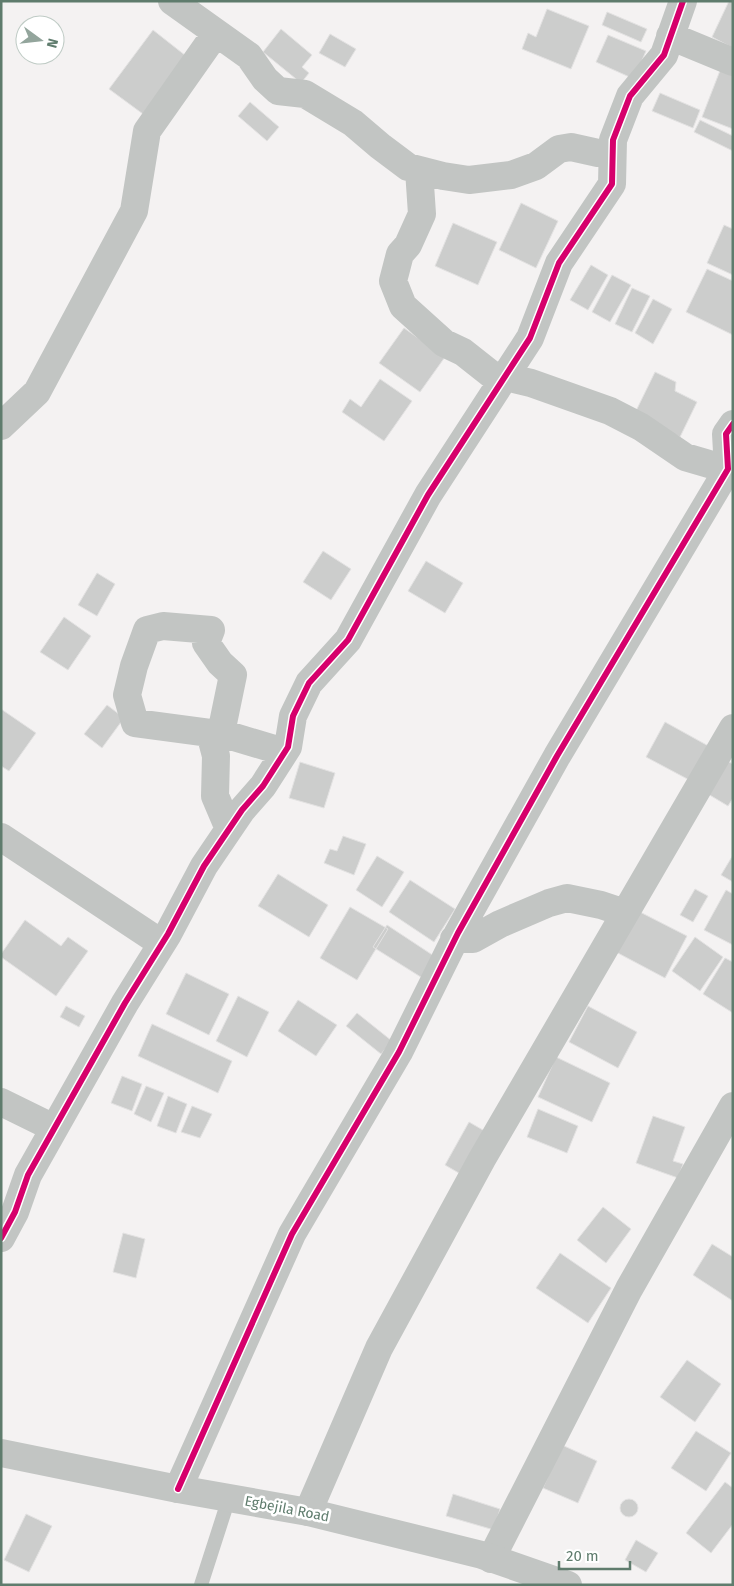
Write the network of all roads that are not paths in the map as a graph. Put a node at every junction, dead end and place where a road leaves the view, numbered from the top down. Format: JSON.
{"nodes":[{"id":1,"x":172,"y":1,"type":"edge"},
{"id":2,"x":674,"y":14,"type":"edge"},
{"id":3,"x":216,"y":33,"type":"junction"},
{"id":4,"x":733,"y":62,"type":"edge"},
{"id":5,"x":612,"y":153,"type":"junction"},
{"id":6,"x":419,"y":170,"type":"junction"},
{"id":7,"x":503,"y":380,"type":"junction"},
{"id":8,"x":733,"y":424,"type":"edge"},
{"id":9,"x":1,"y":426,"type":"edge"},
{"id":10,"x":730,"y":470,"type":"edge"},
{"id":11,"x":733,"y":728,"type":"edge"},
{"id":12,"x":284,"y":752,"type":"junction"},
{"id":13,"x":229,"y":829,"type":"junction"},
{"id":14,"x":1,"y":837,"type":"edge"},
{"id":15,"x":625,"y":913,"type":"junction"},
{"id":16,"x":454,"y":939,"type":"junction"},
{"id":17,"x":161,"y":943,"type":"junction"},
{"id":18,"x":1,"y":1102,"type":"edge"},
{"id":19,"x":733,"y":1106,"type":"edge"},
{"id":20,"x":54,"y":1128,"type":"junction"},
{"id":21,"x":1,"y":1238,"type":"edge"},
{"id":22,"x":1,"y":1453,"type":"edge"},
{"id":23,"x":178,"y":1489,"type":"junction"},
{"id":24,"x":230,"y":1498,"type":"junction"},
{"id":25,"x":308,"y":1512,"type":"junction"},
{"id":26,"x":491,"y":1559,"type":"junction"},
{"id":27,"x":201,"y":1585,"type":"edge"},
{"id":28,"x":568,"y":1585,"type":"edge"}],
"edges":[{"from":1,"to":3,"type":"street"},
{"from":2,"to":4,"type":"street"},
{"from":2,"to":5,"type":"street"},
{"from":3,"to":6,"type":"street"},
{"from":3,"to":9,"type":"street"},
{"from":5,"to":6,"type":"street"},
{"from":5,"to":7,"type":"street"},
{"from":6,"to":7,"type":"street"},
{"from":7,"to":10,"type":"street"},
{"from":7,"to":12,"type":"street"},
{"from":8,"to":10,"type":"street"},
{"from":10,"to":16,"type":"street"},
{"from":11,"to":15,"type":"street"},
{"from":12,"to":13,"type":"street"},
{"from":12,"to":13,"type":"street"},
{"from":13,"to":17,"type":"street"},
{"from":14,"to":17,"type":"street"},
{"from":15,"to":16,"type":"street"},
{"from":15,"to":25,"type":"street"},
{"from":16,"to":23,"type":"street"},
{"from":17,"to":20,"type":"street"},
{"from":18,"to":20,"type":"street"},
{"from":19,"to":26,"type":"street"},
{"from":20,"to":21,"type":"street"},
{"from":22,"to":23,"type":"street","name":"Egbejila Road"},
{"from":23,"to":24,"type":"street","name":"Egbejila Road"},
{"from":24,"to":25,"type":"street","name":"Egbejila Road"},
{"from":24,"to":27,"type":"lane"},
{"from":25,"to":26,"type":"street","name":"Egbejila Road"},
{"from":26,"to":28,"type":"street","name":"Egbejila Road"}]}
